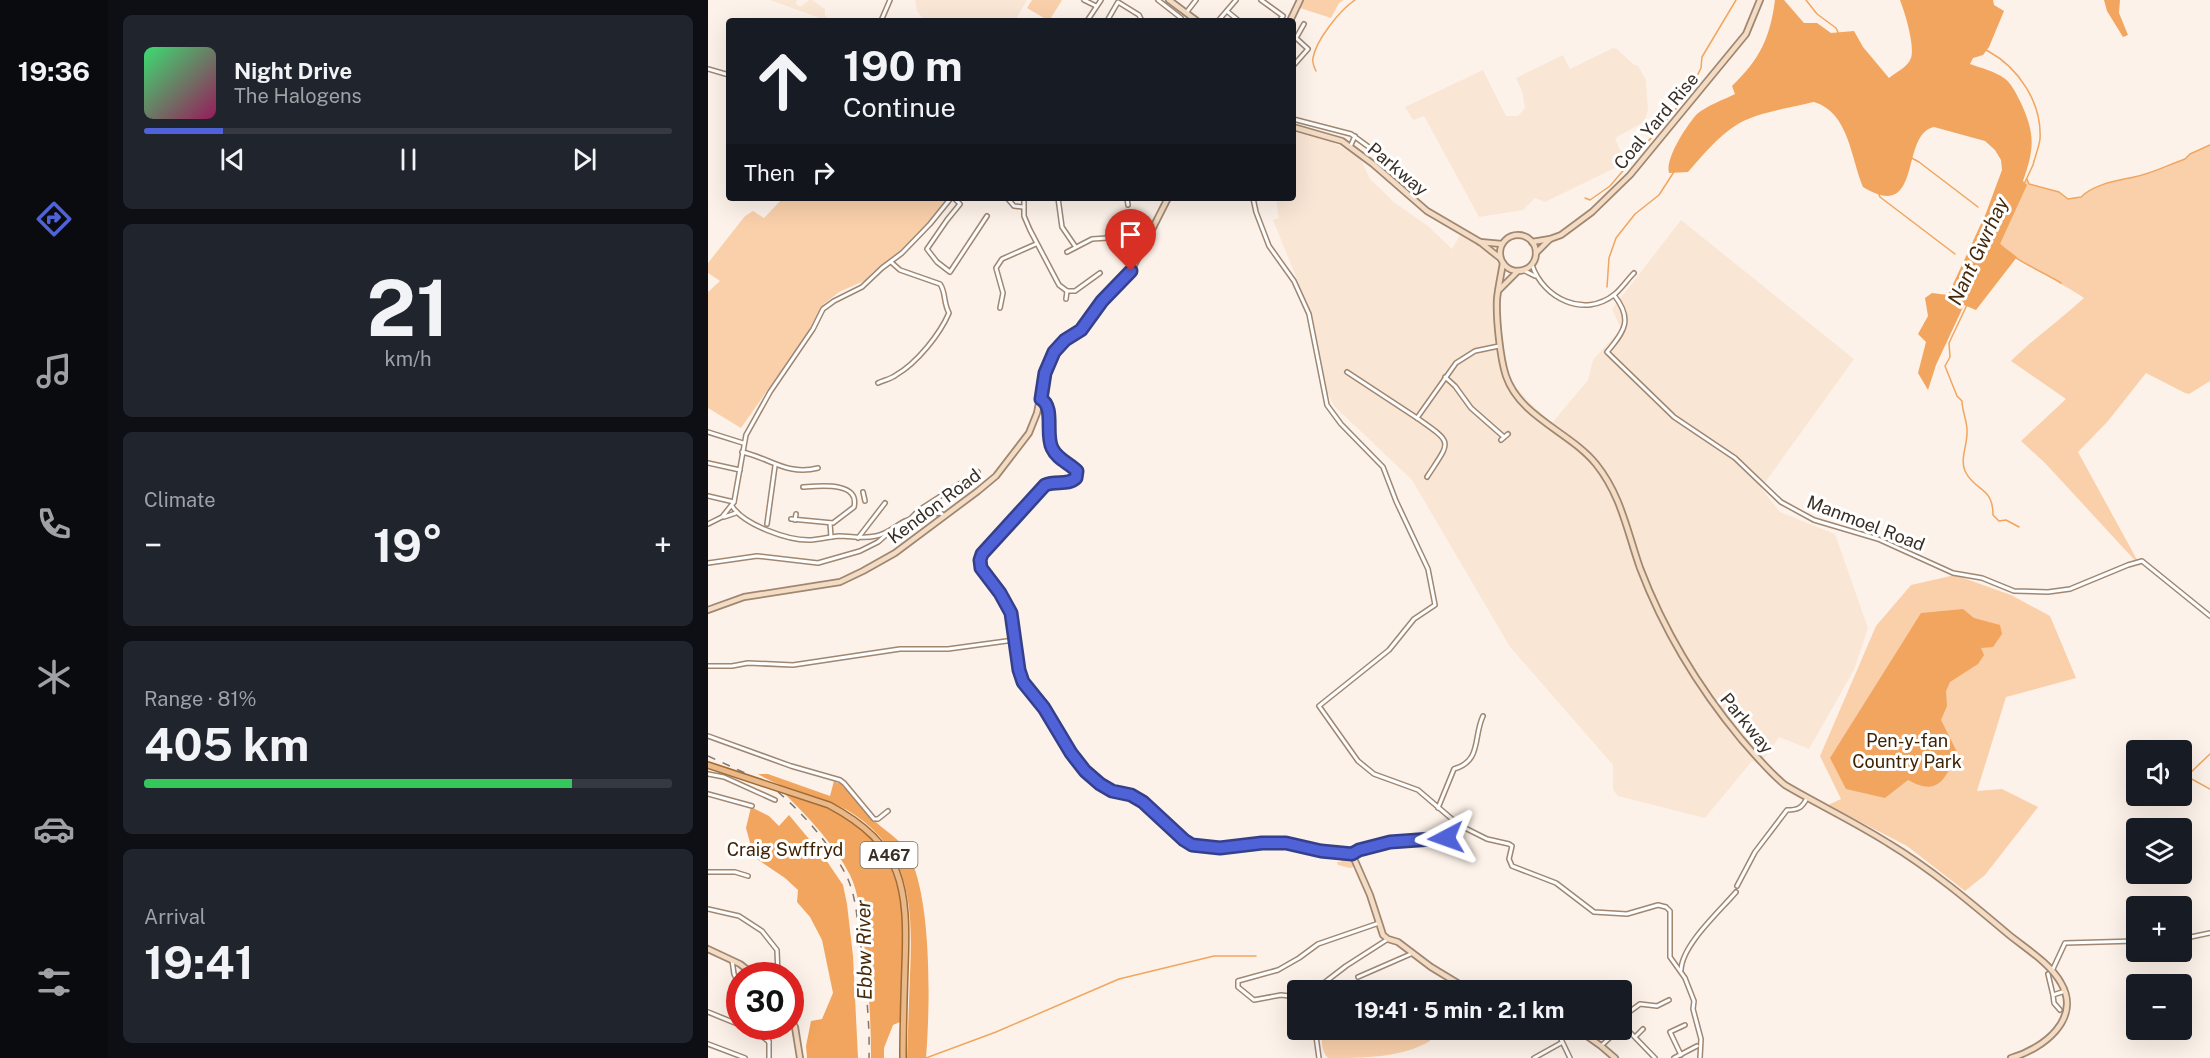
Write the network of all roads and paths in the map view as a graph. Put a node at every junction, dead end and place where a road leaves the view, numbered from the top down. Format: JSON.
{"nodes":[{"id":1,"x":890,"y":0,"type":"edge"},
{"id":2,"x":1084,"y":0,"type":"edge"},
{"id":3,"x":1101,"y":0,"type":"edge"},
{"id":4,"x":1113,"y":0,"type":"edge"},
{"id":5,"x":1158,"y":0,"type":"edge"},
{"id":6,"x":1169,"y":0,"type":"edge"},
{"id":7,"x":1196,"y":0,"type":"edge"},
{"id":8,"x":1236,"y":0,"type":"edge"},
{"id":9,"x":1262,"y":0,"type":"edge"},
{"id":10,"x":1300,"y":0,"type":"edge"},
{"id":11,"x":1760,"y":0,"type":"edge"},
{"id":12,"x":1118,"y":3,"type":"junction"},
{"id":13,"x":1096,"y":6,"type":"junction"},
{"id":14,"x":1177,"y":11,"type":"junction"},
{"id":15,"x":1228,"y":12,"type":"junction"},
{"id":16,"x":1183,"y":16,"type":"junction"},
{"id":17,"x":882,"y":18,"type":"edge"},
{"id":18,"x":1089,"y":18,"type":"edge"},
{"id":19,"x":1109,"y":18,"type":"edge"},
{"id":20,"x":1140,"y":18,"type":"edge"},
{"id":21,"x":1189,"y":18,"type":"edge"},
{"id":22,"x":1221,"y":18,"type":"edge"},
{"id":23,"x":1235,"y":18,"type":"edge"},
{"id":24,"x":1283,"y":18,"type":"edge"},
{"id":25,"x":1291,"y":18,"type":"edge"},
{"id":26,"x":1304,"y":24,"type":"dead end"},
{"id":27,"x":1296,"y":38,"type":"edge"},
{"id":28,"x":1296,"y":38,"type":"edge"},
{"id":29,"x":1296,"y":63,"type":"edge"},
{"id":30,"x":708,"y":69,"type":"edge"},
{"id":31,"x":726,"y":74,"type":"edge"},
{"id":32,"x":1296,"y":120,"type":"edge"},
{"id":33,"x":1296,"y":128,"type":"edge"},
{"id":34,"x":1355,"y":136,"type":"junction"},
{"id":35,"x":1350,"y":147,"type":"junction"},
{"id":36,"x":1377,"y":153,"type":"dead end"},
{"id":37,"x":949,"y":201,"type":"edge"},
{"id":38,"x":956,"y":201,"type":"edge"},
{"id":39,"x":1010,"y":201,"type":"edge"},
{"id":40,"x":1024,"y":201,"type":"edge"},
{"id":41,"x":1058,"y":201,"type":"edge"},
{"id":42,"x":1128,"y":201,"type":"edge"},
{"id":43,"x":1166,"y":201,"type":"edge"},
{"id":44,"x":1254,"y":201,"type":"edge"},
{"id":45,"x":1128,"y":204,"type":"dead end"},
{"id":46,"x":1024,"y":208,"type":"junction"},
{"id":47,"x":987,"y":216,"type":"dead end"},
{"id":48,"x":1108,"y":238,"type":"dead end"},
{"id":49,"x":1550,"y":239,"type":"junction"},
{"id":50,"x":1480,"y":242,"type":"junction"},
{"id":51,"x":1532,"y":242,"type":"junction"},
{"id":52,"x":1036,"y":243,"type":"junction"},
{"id":53,"x":1502,"y":244,"type":"junction"},
{"id":54,"x":1075,"y":246,"type":"junction"},
{"id":55,"x":1067,"y":252,"type":"dead end"},
{"id":56,"x":1536,"y":253,"type":"junction"},
{"id":57,"x":1502,"y":261,"type":"junction"},
{"id":58,"x":891,"y":262,"type":"junction"},
{"id":59,"x":1532,"y":265,"type":"junction"},
{"id":60,"x":1520,"y":271,"type":"junction"},
{"id":61,"x":1100,"y":273,"type":"dead end"},
{"id":62,"x":1634,"y":273,"type":"dead end"},
{"id":63,"x":1536,"y":276,"type":"junction"},
{"id":64,"x":1499,"y":290,"type":"junction"},
{"id":65,"x":1067,"y":291,"type":"junction"},
{"id":66,"x":1614,"y":294,"type":"junction"},
{"id":67,"x":1066,"y":299,"type":"dead end"},
{"id":68,"x":1000,"y":308,"type":"dead end"},
{"id":69,"x":1501,"y":345,"type":"junction"},
{"id":70,"x":1347,"y":372,"type":"dead end"},
{"id":71,"x":1445,"y":377,"type":"junction"},
{"id":72,"x":878,"y":383,"type":"dead end"},
{"id":73,"x":1041,"y":399,"type":"junction"},
{"id":74,"x":1417,"y":418,"type":"junction"},
{"id":75,"x":708,"y":432,"type":"edge"},
{"id":76,"x":1504,"y":437,"type":"dead end"},
{"id":77,"x":744,"y":443,"type":"junction"},
{"id":78,"x":742,"y":452,"type":"junction"},
{"id":79,"x":708,"y":463,"type":"edge"},
{"id":80,"x":775,"y":465,"type":"junction"},
{"id":81,"x":818,"y":468,"type":"dead end"},
{"id":82,"x":740,"y":470,"type":"junction"},
{"id":83,"x":978,"y":472,"type":"dead end"},
{"id":84,"x":1427,"y":477,"type":"dead end"},
{"id":85,"x":803,"y":487,"type":"dead end"},
{"id":86,"x":863,"y":492,"type":"dead end"},
{"id":87,"x":708,"y":496,"type":"edge"},
{"id":88,"x":862,"y":497,"type":"junction"},
{"id":89,"x":855,"y":499,"type":"junction"},
{"id":90,"x":865,"y":501,"type":"dead end"},
{"id":91,"x":885,"y":503,"type":"dead end"},
{"id":92,"x":733,"y":504,"type":"junction"},
{"id":93,"x":736,"y":513,"type":"junction"},
{"id":94,"x":796,"y":514,"type":"dead end"},
{"id":95,"x":945,"y":516,"type":"junction"},
{"id":96,"x":722,"y":517,"type":"junction"},
{"id":97,"x":911,"y":519,"type":"junction"},
{"id":98,"x":830,"y":523,"type":"junction"},
{"id":99,"x":708,"y":524,"type":"edge"},
{"id":100,"x":767,"y":524,"type":"dead end"},
{"id":101,"x":894,"y":528,"type":"junction"},
{"id":102,"x":831,"y":537,"type":"junction"},
{"id":103,"x":858,"y":538,"type":"junction"},
{"id":104,"x":708,"y":563,"type":"edge"},
{"id":105,"x":708,"y":610,"type":"edge"},
{"id":106,"x":2210,"y":616,"type":"edge"},
{"id":107,"x":1014,"y":640,"type":"junction"},
{"id":108,"x":708,"y":666,"type":"edge"},
{"id":109,"x":1483,"y":716,"type":"dead end"},
{"id":110,"x":708,"y":736,"type":"edge"},
{"id":111,"x":708,"y":765,"type":"edge"},
{"id":112,"x":708,"y":774,"type":"edge"},
{"id":113,"x":708,"y":794,"type":"edge"},
{"id":114,"x":1807,"y":798,"type":"junction"},
{"id":115,"x":776,"y":800,"type":"dead end"},
{"id":116,"x":752,"y":806,"type":"dead end"},
{"id":117,"x":1438,"y":808,"type":"junction"},
{"id":118,"x":888,"y":811,"type":"dead end"},
{"id":119,"x":1459,"y":825,"type":"junction"},
{"id":120,"x":1352,"y":854,"type":"junction"},
{"id":121,"x":708,"y":872,"type":"edge"},
{"id":122,"x":747,"y":876,"type":"dead end"},
{"id":123,"x":1737,"y":886,"type":"dead end"},
{"id":124,"x":1736,"y":892,"type":"dead end"},
{"id":125,"x":708,"y":909,"type":"edge"},
{"id":126,"x":1379,"y":923,"type":"junction"},
{"id":127,"x":2210,"y":933,"type":"edge"},
{"id":128,"x":2192,"y":937,"type":"edge"},
{"id":129,"x":1388,"y":939,"type":"junction"},
{"id":130,"x":2126,"y":941,"type":"edge"},
{"id":131,"x":708,"y":950,"type":"edge"},
{"id":132,"x":1413,"y":953,"type":"junction"},
{"id":133,"x":732,"y":960,"type":"joint"},
{"id":134,"x":735,"y":962,"type":"edge"},
{"id":135,"x":777,"y":962,"type":"edge"},
{"id":136,"x":1681,"y":972,"type":"junction"},
{"id":137,"x":2050,"y":972,"type":"junction"},
{"id":138,"x":1358,"y":977,"type":"dead end"},
{"id":139,"x":1328,"y":980,"type":"edge"},
{"id":140,"x":1450,"y":980,"type":"edge"},
{"id":141,"x":2065,"y":991,"type":"junction"},
{"id":142,"x":1287,"y":995,"type":"edge"},
{"id":143,"x":2053,"y":995,"type":"junction"},
{"id":144,"x":1669,"y":1000,"type":"dead end"},
{"id":145,"x":1632,"y":1010,"type":"edge"},
{"id":146,"x":2060,"y":1010,"type":"dead end"},
{"id":147,"x":708,"y":1012,"type":"edge"},
{"id":148,"x":726,"y":1019,"type":"edge"},
{"id":149,"x":1684,"y":1025,"type":"dead end"},
{"id":150,"x":1642,"y":1029,"type":"dead end"},
{"id":151,"x":1632,"y":1035,"type":"edge"},
{"id":152,"x":1635,"y":1037,"type":"junction"},
{"id":153,"x":766,"y":1040,"type":"edge"},
{"id":154,"x":796,"y":1040,"type":"edge"},
{"id":155,"x":1317,"y":1040,"type":"edge"},
{"id":156,"x":1561,"y":1040,"type":"edge"},
{"id":157,"x":1593,"y":1040,"type":"edge"},
{"id":158,"x":1607,"y":1040,"type":"edge"},
{"id":159,"x":769,"y":1042,"type":"joint"},
{"id":160,"x":1562,"y":1043,"type":"junction"},
{"id":161,"x":708,"y":1044,"type":"edge"},
{"id":162,"x":1601,"y":1046,"type":"junction"},
{"id":163,"x":1697,"y":1046,"type":"dead end"},
{"id":164,"x":1681,"y":1054,"type":"junction"},
{"id":165,"x":745,"y":1058,"type":"edge"},
{"id":166,"x":770,"y":1058,"type":"edge"},
{"id":167,"x":800,"y":1058,"type":"edge"},
{"id":168,"x":903,"y":1058,"type":"edge"},
{"id":169,"x":1319,"y":1058,"type":"edge"},
{"id":170,"x":1533,"y":1058,"type":"edge"},
{"id":171,"x":1570,"y":1058,"type":"edge"},
{"id":172,"x":1614,"y":1058,"type":"edge"},
{"id":173,"x":1655,"y":1058,"type":"edge"},
{"id":174,"x":1674,"y":1058,"type":"edge"},
{"id":175,"x":1700,"y":1058,"type":"edge"},
{"id":176,"x":2012,"y":1058,"type":"edge"}],
"edges":[{"from":1,"to":17,"type":"street"},
{"from":2,"to":13,"type":"street"},
{"from":3,"to":13,"type":"street"},
{"from":4,"to":12,"type":"street"},
{"from":5,"to":14,"type":"street"},
{"from":6,"to":14,"type":"street"},
{"from":7,"to":16,"type":"street"},
{"from":8,"to":15,"type":"street"},
{"from":9,"to":24,"type":"street"},
{"from":10,"to":25,"type":"street"},
{"from":11,"to":49,"type":"street","name":"Coal Yard Rise"},
{"from":12,"to":19,"type":"street"},
{"from":12,"to":20,"type":"street"},
{"from":13,"to":18,"type":"street"},
{"from":14,"to":16,"type":"street"},
{"from":15,"to":22,"type":"street"},
{"from":15,"to":23,"type":"street"},
{"from":16,"to":21,"type":"street"},
{"from":26,"to":27,"type":"street"},
{"from":28,"to":29,"type":"street"},
{"from":30,"to":31,"type":"street"},
{"from":32,"to":34,"type":"street"},
{"from":33,"to":35,"type":"street","name":"Parkway"},
{"from":34,"to":35,"type":"street"},
{"from":34,"to":36,"type":"street"},
{"from":35,"to":50,"type":"street","name":"Parkway"},
{"from":37,"to":58,"type":"street"},
{"from":38,"to":47,"type":"street"},
{"from":39,"to":46,"type":"street"},
{"from":40,"to":46,"type":"street"},
{"from":41,"to":54,"type":"street"},
{"from":42,"to":45,"type":"street"},
{"from":43,"to":73,"type":"street","name":"Kendon Road"},
{"from":44,"to":117,"type":"street"},
{"from":46,"to":52,"type":"street"},
{"from":48,"to":54,"type":"street"},
{"from":49,"to":51,"type":"street","name":"Coal Yard Rise"},
{"from":49,"to":56,"type":"street","name":"Coal Yard Rise"},
{"from":50,"to":53,"type":"street"},
{"from":50,"to":57,"type":"street","name":"Parkway"},
{"from":51,"to":53,"type":"street"},
{"from":51,"to":56,"type":"street"},
{"from":52,"to":65,"type":"street"},
{"from":52,"to":68,"type":"street"},
{"from":53,"to":57,"type":"street"},
{"from":54,"to":55,"type":"street"},
{"from":56,"to":59,"type":"street"},
{"from":57,"to":60,"type":"street"},
{"from":57,"to":64,"type":"street","name":"Parkway"},
{"from":58,"to":72,"type":"street"},
{"from":58,"to":77,"type":"street"},
{"from":59,"to":60,"type":"street"},
{"from":59,"to":63,"type":"street"},
{"from":60,"to":63,"type":"street"},
{"from":60,"to":64,"type":"street"},
{"from":61,"to":65,"type":"street"},
{"from":62,"to":66,"type":"street"},
{"from":63,"to":66,"type":"street"},
{"from":64,"to":69,"type":"street","name":"Parkway"},
{"from":65,"to":67,"type":"street"},
{"from":66,"to":106,"type":"street","name":"Manmoel Road"},
{"from":69,"to":71,"type":"street"},
{"from":69,"to":114,"type":"street","name":"Parkway"},
{"from":70,"to":74,"type":"street"},
{"from":71,"to":74,"type":"street"},
{"from":71,"to":76,"type":"street"},
{"from":73,"to":95,"type":"street","name":"Kendon Road"},
{"from":73,"to":107,"type":"street"},
{"from":74,"to":84,"type":"street"},
{"from":75,"to":77,"type":"street"},
{"from":77,"to":78,"type":"street"},
{"from":78,"to":80,"type":"street"},
{"from":78,"to":82,"type":"street"},
{"from":79,"to":82,"type":"street"},
{"from":80,"to":81,"type":"street"},
{"from":80,"to":100,"type":"street"},
{"from":82,"to":92,"type":"street"},
{"from":83,"to":97,"type":"street"},
{"from":85,"to":89,"type":"street"},
{"from":86,"to":88,"type":"street"},
{"from":87,"to":92,"type":"street"},
{"from":88,"to":89,"type":"street"},
{"from":88,"to":90,"type":"street"},
{"from":89,"to":98,"type":"street"},
{"from":91,"to":103,"type":"street"},
{"from":92,"to":93,"type":"street"},
{"from":92,"to":96,"type":"street"},
{"from":93,"to":96,"type":"street"},
{"from":93,"to":102,"type":"street"},
{"from":94,"to":98,"type":"street"},
{"from":95,"to":97,"type":"street"},
{"from":95,"to":105,"type":"street","name":"Kendon Road"},
{"from":96,"to":99,"type":"street"},
{"from":97,"to":101,"type":"street"},
{"from":98,"to":102,"type":"street"},
{"from":101,"to":103,"type":"street"},
{"from":101,"to":104,"type":"street"},
{"from":102,"to":103,"type":"street"},
{"from":107,"to":108,"type":"street"},
{"from":107,"to":120,"type":"street"},
{"from":109,"to":117,"type":"street"},
{"from":110,"to":118,"type":"street"},
{"from":111,"to":168,"type":"main road","number":"A467"},
{"from":112,"to":115,"type":"street"},
{"from":113,"to":116,"type":"street"},
{"from":114,"to":123,"type":"street"},
{"from":114,"to":137,"type":"street","name":"Parkway"},
{"from":117,"to":119,"type":"street"},
{"from":119,"to":120,"type":"street"},
{"from":119,"to":136,"type":"street"},
{"from":120,"to":126,"type":"street"},
{"from":121,"to":122,"type":"street"},
{"from":124,"to":136,"type":"street"},
{"from":125,"to":135,"type":"street"},
{"from":126,"to":129,"type":"street"},
{"from":126,"to":142,"type":"street"},
{"from":127,"to":128,"type":"street"},
{"from":129,"to":132,"type":"street"},
{"from":129,"to":139,"type":"street"},
{"from":130,"to":137,"type":"street"},
{"from":131,"to":133,"type":"street"},
{"from":132,"to":138,"type":"street"},
{"from":132,"to":140,"type":"street"},
{"from":133,"to":134,"type":"street"},
{"from":136,"to":175,"type":"street"},
{"from":137,"to":141,"type":"street","name":"Parkway"},
{"from":137,"to":143,"type":"street"},
{"from":141,"to":143,"type":"street"},
{"from":141,"to":176,"type":"street"},
{"from":143,"to":146,"type":"street"},
{"from":144,"to":145,"type":"street"},
{"from":147,"to":148,"type":"street"},
{"from":149,"to":164,"type":"street"},
{"from":150,"to":152,"type":"street"},
{"from":151,"to":152,"type":"street"},
{"from":152,"to":173,"type":"street"},
{"from":153,"to":159,"type":"street"},
{"from":154,"to":167,"type":"street"},
{"from":155,"to":169,"type":"street"},
{"from":156,"to":160,"type":"street"},
{"from":157,"to":162,"type":"street"},
{"from":158,"to":162,"type":"street"},
{"from":159,"to":166,"type":"street"},
{"from":160,"to":170,"type":"street"},
{"from":160,"to":171,"type":"street"},
{"from":161,"to":165,"type":"street"},
{"from":162,"to":172,"type":"street"},
{"from":163,"to":164,"type":"street"},
{"from":164,"to":174,"type":"street"}]}
